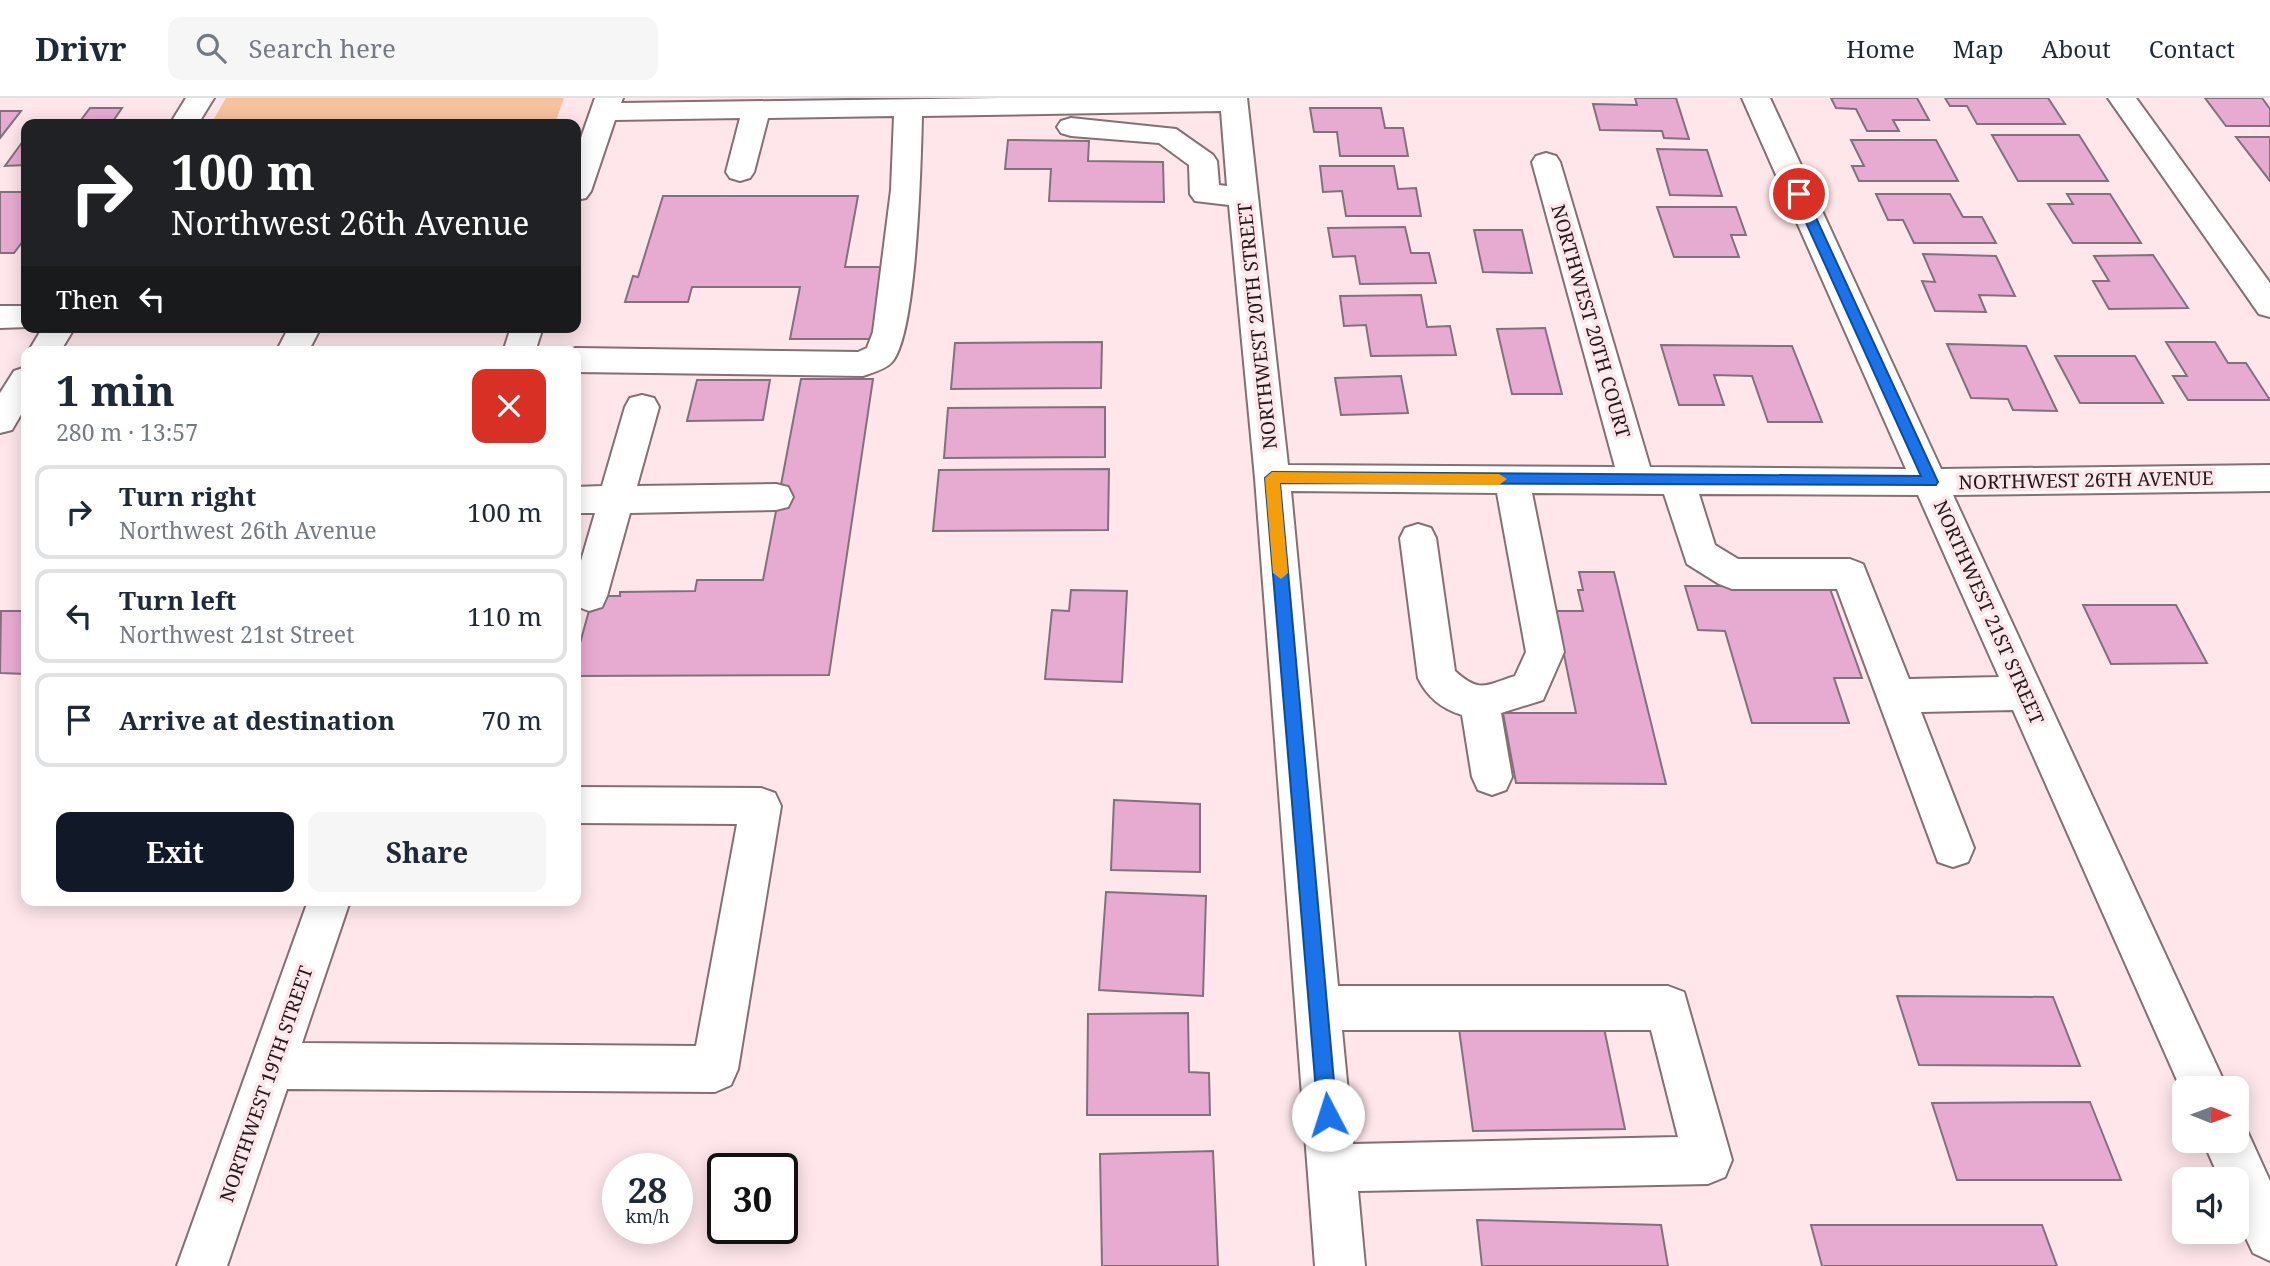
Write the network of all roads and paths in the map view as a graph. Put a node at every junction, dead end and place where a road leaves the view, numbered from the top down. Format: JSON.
{"nodes":[{"id":1,"x":200,"y":98,"type":"edge"},
{"id":2,"x":1756,"y":98,"type":"edge"},
{"id":3,"x":2122,"y":98,"type":"edge"},
{"id":4,"x":1233,"y":100,"type":"edge"},
{"id":5,"x":607,"y":105,"type":"edge"},
{"id":6,"x":1070,"y":105,"type":"junction"},
{"id":7,"x":908,"y":108,"type":"junction"},
{"id":8,"x":755,"y":110,"type":"junction"},
{"id":9,"x":187,"y":119,"type":"edge"},
{"id":10,"x":1546,"y":162,"type":"dead end"},
{"id":11,"x":740,"y":172,"type":"dead end"},
{"id":12,"x":581,"y":177,"type":"edge"},
{"id":13,"x":1243,"y":196,"type":"junction"},
{"id":14,"x":2270,"y":306,"type":"edge"},
{"id":15,"x":0,"y":317,"type":"edge"},
{"id":16,"x":21,"y":317,"type":"edge"},
{"id":17,"x":581,"y":360,"type":"edge"},
{"id":18,"x":21,"y":387,"type":"edge"},
{"id":19,"x":642,"y":407,"type":"dead end"},
{"id":20,"x":0,"y":422,"type":"edge"},
{"id":21,"x":1272,"y":478,"type":"junction"},
{"id":22,"x":2270,"y":478,"type":"edge"},
{"id":23,"x":1512,"y":479,"type":"junction"},
{"id":24,"x":1636,"y":480,"type":"junction"},
{"id":25,"x":1677,"y":480,"type":"junction"},
{"id":26,"x":1931,"y":482,"type":"junction"},
{"id":27,"x":776,"y":497,"type":"dead end"},
{"id":28,"x":615,"y":499,"type":"junction"},
{"id":29,"x":581,"y":500,"type":"edge"},
{"id":30,"x":1418,"y":538,"type":"dead end"},
{"id":31,"x":589,"y":596,"type":"dead end"},
{"id":32,"x":2026,"y":693,"type":"junction"},
{"id":33,"x":1896,"y":696,"type":"junction"},
{"id":34,"x":1480,"y":703,"type":"junction"},
{"id":35,"x":1492,"y":777,"type":"dead end"},
{"id":36,"x":581,"y":805,"type":"edge"},
{"id":37,"x":1953,"y":848,"type":"dead end"},
{"id":38,"x":327,"y":906,"type":"edge"},
{"id":39,"x":1319,"y":1008,"type":"junction"},
{"id":40,"x":272,"y":1066,"type":"junction"},
{"id":41,"x":2199,"y":1076,"type":"edge"},
{"id":42,"x":2232,"y":1153,"type":"edge"},
{"id":43,"x":1332,"y":1168,"type":"junction"},
{"id":44,"x":2270,"y":1236,"type":"edge"},
{"id":45,"x":202,"y":1266,"type":"edge"},
{"id":46,"x":1340,"y":1266,"type":"edge"}],
"edges":[{"from":1,"to":9,"type":"street"},
{"from":2,"to":26,"type":"street","name":"NORTHWEST 21ST STREET"},
{"from":3,"to":14,"type":"street"},
{"from":4,"to":6,"type":"street"},
{"from":4,"to":13,"type":"street","name":"NORTHWEST 20TH STREET"},
{"from":5,"to":8,"type":"street"},
{"from":5,"to":12,"type":"street"},
{"from":6,"to":7,"type":"street"},
{"from":6,"to":13,"type":"street"},
{"from":7,"to":8,"type":"street"},
{"from":7,"to":17,"type":"street"},
{"from":8,"to":11,"type":"street"},
{"from":10,"to":24,"type":"street","name":"NORTHWEST 20TH COURT"},
{"from":13,"to":21,"type":"street","name":"NORTHWEST 20TH STREET"},
{"from":15,"to":16,"type":"street"},
{"from":18,"to":20,"type":"street"},
{"from":19,"to":28,"type":"street"},
{"from":21,"to":23,"type":"street","name":"NORTHWEST 26TH AVENUE"},
{"from":21,"to":39,"type":"street","name":"NORTHWEST 20TH STREET"},
{"from":22,"to":26,"type":"street","name":"NORTHWEST 26TH AVENUE"},
{"from":23,"to":24,"type":"street","name":"NORTHWEST 26TH AVENUE"},
{"from":23,"to":34,"type":"street"},
{"from":24,"to":25,"type":"street","name":"NORTHWEST 26TH AVENUE"},
{"from":25,"to":26,"type":"street","name":"NORTHWEST 26TH AVENUE"},
{"from":25,"to":33,"type":"street"},
{"from":26,"to":32,"type":"street","name":"NORTHWEST 21ST STREET"},
{"from":27,"to":28,"type":"street"},
{"from":28,"to":29,"type":"street"},
{"from":28,"to":31,"type":"street"},
{"from":30,"to":34,"type":"street"},
{"from":32,"to":33,"type":"street"},
{"from":32,"to":41,"type":"street","name":"NORTHWEST 21ST STREET"},
{"from":33,"to":37,"type":"street"},
{"from":34,"to":35,"type":"street"},
{"from":36,"to":40,"type":"street"},
{"from":38,"to":40,"type":"street","name":"NORTHWEST 19TH STREET"},
{"from":39,"to":43,"type":"street","name":"NORTHWEST 20TH STREET"},
{"from":39,"to":43,"type":"street"},
{"from":40,"to":45,"type":"street","name":"NORTHWEST 19TH STREET"},
{"from":42,"to":44,"type":"street"},
{"from":43,"to":46,"type":"street","name":"NORTHWEST 20TH STREET"}]}
